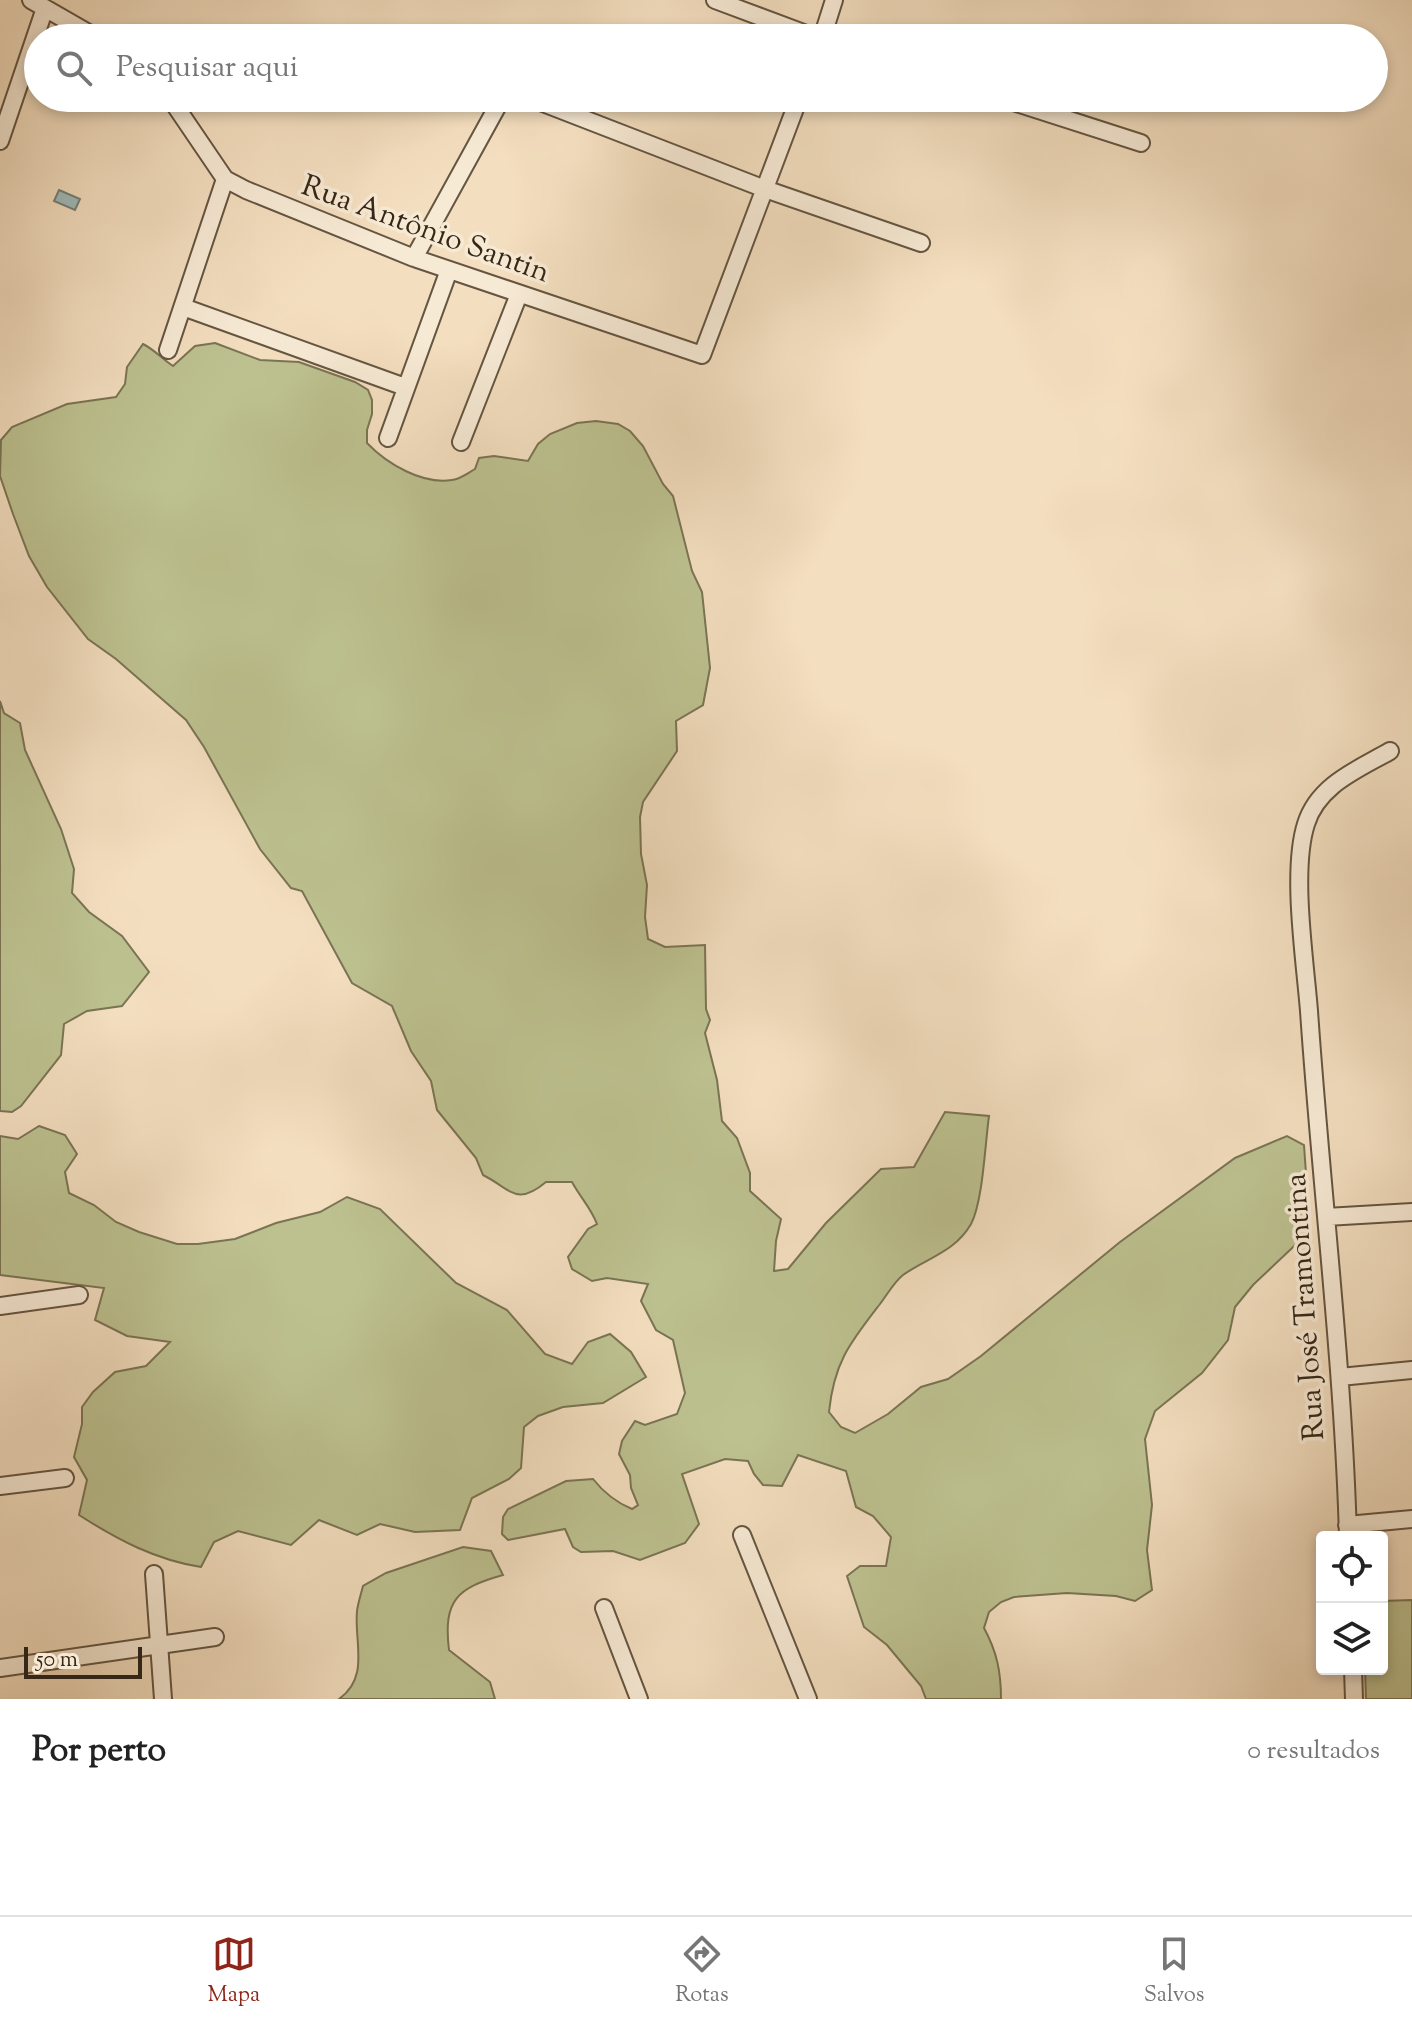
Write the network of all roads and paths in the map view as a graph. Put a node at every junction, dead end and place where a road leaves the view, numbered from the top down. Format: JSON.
{"nodes":[{"id":1,"x":715,"y":0,"type":"edge"},
{"id":2,"x":834,"y":0,"type":"edge"},
{"id":3,"x":38,"y":4,"type":"edge"},
{"id":4,"x":32,"y":24,"type":"edge"},
{"id":5,"x":73,"y":24,"type":"edge"},
{"id":6,"x":781,"y":24,"type":"edge"},
{"id":7,"x":825,"y":24,"type":"edge"},
{"id":8,"x":24,"y":54,"type":"edge"},
{"id":9,"x":180,"y":112,"type":"edge"},
{"id":10,"x":494,"y":112,"type":"edge"},
{"id":11,"x":566,"y":112,"type":"edge"},
{"id":12,"x":794,"y":112,"type":"edge"},
{"id":13,"x":1045,"y":112,"type":"edge"},
{"id":14,"x":0,"y":141,"type":"edge"},
{"id":15,"x":1141,"y":143,"type":"dead end"},
{"id":16,"x":225,"y":179,"type":"junction"},
{"id":17,"x":765,"y":189,"type":"junction"},
{"id":18,"x":921,"y":243,"type":"dead end"},
{"id":19,"x":414,"y":258,"type":"junction"},
{"id":20,"x":449,"y":270,"type":"junction"},
{"id":21,"x":519,"y":294,"type":"junction"},
{"id":22,"x":183,"y":307,"type":"junction"},
{"id":23,"x":168,"y":350,"type":"dead end"},
{"id":24,"x":405,"y":387,"type":"junction"},
{"id":25,"x":388,"y":438,"type":"dead end"},
{"id":26,"x":461,"y":442,"type":"dead end"},
{"id":27,"x":1390,"y":751,"type":"dead end"},
{"id":28,"x":1412,"y":1212,"type":"edge"},
{"id":29,"x":1326,"y":1217,"type":"junction"},
{"id":30,"x":79,"y":1295,"type":"dead end"},
{"id":31,"x":0,"y":1306,"type":"edge"},
{"id":32,"x":1412,"y":1370,"type":"edge"},
{"id":33,"x":1340,"y":1377,"type":"junction"},
{"id":34,"x":65,"y":1478,"type":"dead end"},
{"id":35,"x":0,"y":1486,"type":"edge"},
{"id":36,"x":1412,"y":1519,"type":"edge"},
{"id":37,"x":1347,"y":1531,"type":"edge"},
{"id":38,"x":742,"y":1535,"type":"dead end"},
{"id":39,"x":154,"y":1574,"type":"dead end"},
{"id":40,"x":604,"y":1608,"type":"dead end"},
{"id":41,"x":215,"y":1637,"type":"dead end"},
{"id":42,"x":161,"y":1645,"type":"junction"},
{"id":43,"x":0,"y":1668,"type":"edge"},
{"id":44,"x":1353,"y":1675,"type":"edge"},
{"id":45,"x":163,"y":1699,"type":"edge"},
{"id":46,"x":639,"y":1699,"type":"edge"},
{"id":47,"x":808,"y":1699,"type":"edge"},
{"id":48,"x":1354,"y":1699,"type":"edge"}],
"edges":[{"from":1,"to":6,"type":"street"},
{"from":2,"to":7,"type":"street"},
{"from":3,"to":4,"type":"street"},
{"from":3,"to":5,"type":"street"},
{"from":8,"to":14,"type":"street"},
{"from":9,"to":16,"type":"street"},
{"from":10,"to":19,"type":"street"},
{"from":11,"to":17,"type":"street"},
{"from":12,"to":17,"type":"street"},
{"from":13,"to":15,"type":"street"},
{"from":16,"to":19,"type":"street","name":"Rua Antônio Santin"},
{"from":16,"to":22,"type":"street"},
{"from":17,"to":18,"type":"street"},
{"from":17,"to":21,"type":"street","name":"Rua Antônio Santin"},
{"from":19,"to":20,"type":"street","name":"Rua Antônio Santin"},
{"from":20,"to":21,"type":"street","name":"Rua Antônio Santin"},
{"from":20,"to":24,"type":"street"},
{"from":21,"to":26,"type":"street"},
{"from":22,"to":23,"type":"street"},
{"from":22,"to":24,"type":"street"},
{"from":24,"to":25,"type":"street"},
{"from":27,"to":29,"type":"street","name":"Rua José Tramontina"},
{"from":28,"to":29,"type":"street"},
{"from":29,"to":33,"type":"street","name":"Rua José Tramontina"},
{"from":30,"to":31,"type":"street"},
{"from":32,"to":33,"type":"street"},
{"from":33,"to":37,"type":"street","name":"Rua José Tramontina"},
{"from":34,"to":35,"type":"street"},
{"from":36,"to":37,"type":"street"},
{"from":38,"to":47,"type":"street"},
{"from":39,"to":42,"type":"street"},
{"from":40,"to":46,"type":"street"},
{"from":41,"to":42,"type":"street"},
{"from":42,"to":43,"type":"street"},
{"from":42,"to":45,"type":"street"},
{"from":44,"to":48,"type":"street"}]}
